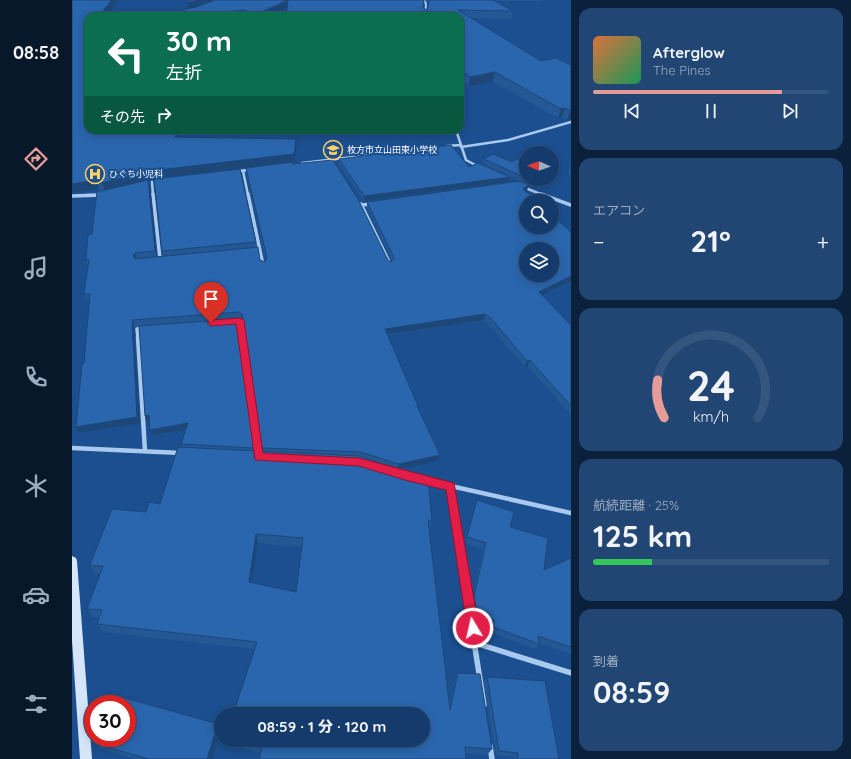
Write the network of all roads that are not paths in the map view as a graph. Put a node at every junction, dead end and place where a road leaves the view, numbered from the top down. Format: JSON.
{"nodes":[{"id":1,"x":424,"y":0,"type":"edge"},
{"id":2,"x":425,"y":12,"type":"edge"},
{"id":3,"x":571,"y":122,"type":"edge"},
{"id":4,"x":457,"y":134,"type":"edge"},
{"id":5,"x":446,"y":146,"type":"edge"},
{"id":6,"x":461,"y":146,"type":"junction"},
{"id":7,"x":400,"y":152,"type":"edge"},
{"id":8,"x":332,"y":160,"type":"junction"},
{"id":9,"x":295,"y":164,"type":"edge"},
{"id":10,"x":336,"y":166,"type":"edge"},
{"id":11,"x":258,"y":169,"type":"edge"},
{"id":12,"x":486,"y":170,"type":"edge"},
{"id":13,"x":243,"y":171,"type":"junction"},
{"id":14,"x":235,"y":172,"type":"edge"},
{"id":15,"x":160,"y":181,"type":"edge"},
{"id":16,"x":152,"y":182,"type":"junction"},
{"id":17,"x":145,"y":184,"type":"edge"},
{"id":18,"x":517,"y":184,"type":"edge"},
{"id":19,"x":108,"y":193,"type":"edge"},
{"id":20,"x":72,"y":196,"type":"edge"},
{"id":21,"x":358,"y":199,"type":"edge"},
{"id":22,"x":377,"y":203,"type":"edge"},
{"id":23,"x":362,"y":205,"type":"junction"},
{"id":24,"x":571,"y":205,"type":"edge"},
{"id":25,"x":252,"y":250,"type":"edge"},
{"id":26,"x":260,"y":250,"type":"junction"},
{"id":27,"x":160,"y":259,"type":"junction"},
{"id":28,"x":168,"y":259,"type":"edge"},
{"id":29,"x":153,"y":260,"type":"edge"},
{"id":30,"x":264,"y":265,"type":"edge"},
{"id":31,"x":390,"y":265,"type":"edge"},
{"id":32,"x":224,"y":322,"type":"edge"},
{"id":33,"x":153,"y":328,"type":"edge"},
{"id":34,"x":72,"y":448,"type":"edge"},
{"id":35,"x":144,"y":451,"type":"junction"},
{"id":36,"x":190,"y":453,"type":"edge"},
{"id":37,"x":251,"y":456,"type":"edge"},
{"id":38,"x":259,"y":457,"type":"junction"},
{"id":39,"x":266,"y":457,"type":"edge"},
{"id":40,"x":420,"y":479,"type":"edge"},
{"id":41,"x":450,"y":486,"type":"junction"},
{"id":42,"x":571,"y":513,"type":"edge"},
{"id":43,"x":72,"y":561,"type":"edge"},
{"id":44,"x":476,"y":643,"type":"junction"},
{"id":45,"x":571,"y":673,"type":"edge"},
{"id":46,"x":486,"y":713,"type":"edge"},
{"id":47,"x":489,"y":736,"type":"edge"},
{"id":48,"x":86,"y":759,"type":"edge"},
{"id":49,"x":492,"y":759,"type":"edge"}],
"edges":[{"from":1,"to":2,"type":"street"},
{"from":3,"to":6,"type":"street"},
{"from":4,"to":6,"type":"street"},
{"from":5,"to":6,"type":"street"},
{"from":6,"to":12,"type":"street"},
{"from":7,"to":8,"type":"street"},
{"from":8,"to":9,"type":"street"},
{"from":8,"to":10,"type":"street"},
{"from":11,"to":13,"type":"street"},
{"from":13,"to":14,"type":"street"},
{"from":13,"to":26,"type":"street"},
{"from":15,"to":16,"type":"street"},
{"from":16,"to":17,"type":"street"},
{"from":16,"to":27,"type":"street"},
{"from":18,"to":24,"type":"street"},
{"from":19,"to":20,"type":"street"},
{"from":21,"to":23,"type":"street"},
{"from":22,"to":23,"type":"street"},
{"from":23,"to":31,"type":"street"},
{"from":25,"to":26,"type":"street"},
{"from":26,"to":30,"type":"street"},
{"from":27,"to":28,"type":"street"},
{"from":27,"to":29,"type":"street"},
{"from":32,"to":38,"type":"street"},
{"from":33,"to":35,"type":"street"},
{"from":34,"to":35,"type":"street"},
{"from":35,"to":36,"type":"street"},
{"from":37,"to":38,"type":"street"},
{"from":38,"to":39,"type":"street"},
{"from":40,"to":41,"type":"street"},
{"from":41,"to":42,"type":"street"},
{"from":41,"to":44,"type":"street"},
{"from":43,"to":48,"type":"main road"},
{"from":44,"to":45,"type":"street"},
{"from":44,"to":46,"type":"street"},
{"from":47,"to":49,"type":"street"}]}
